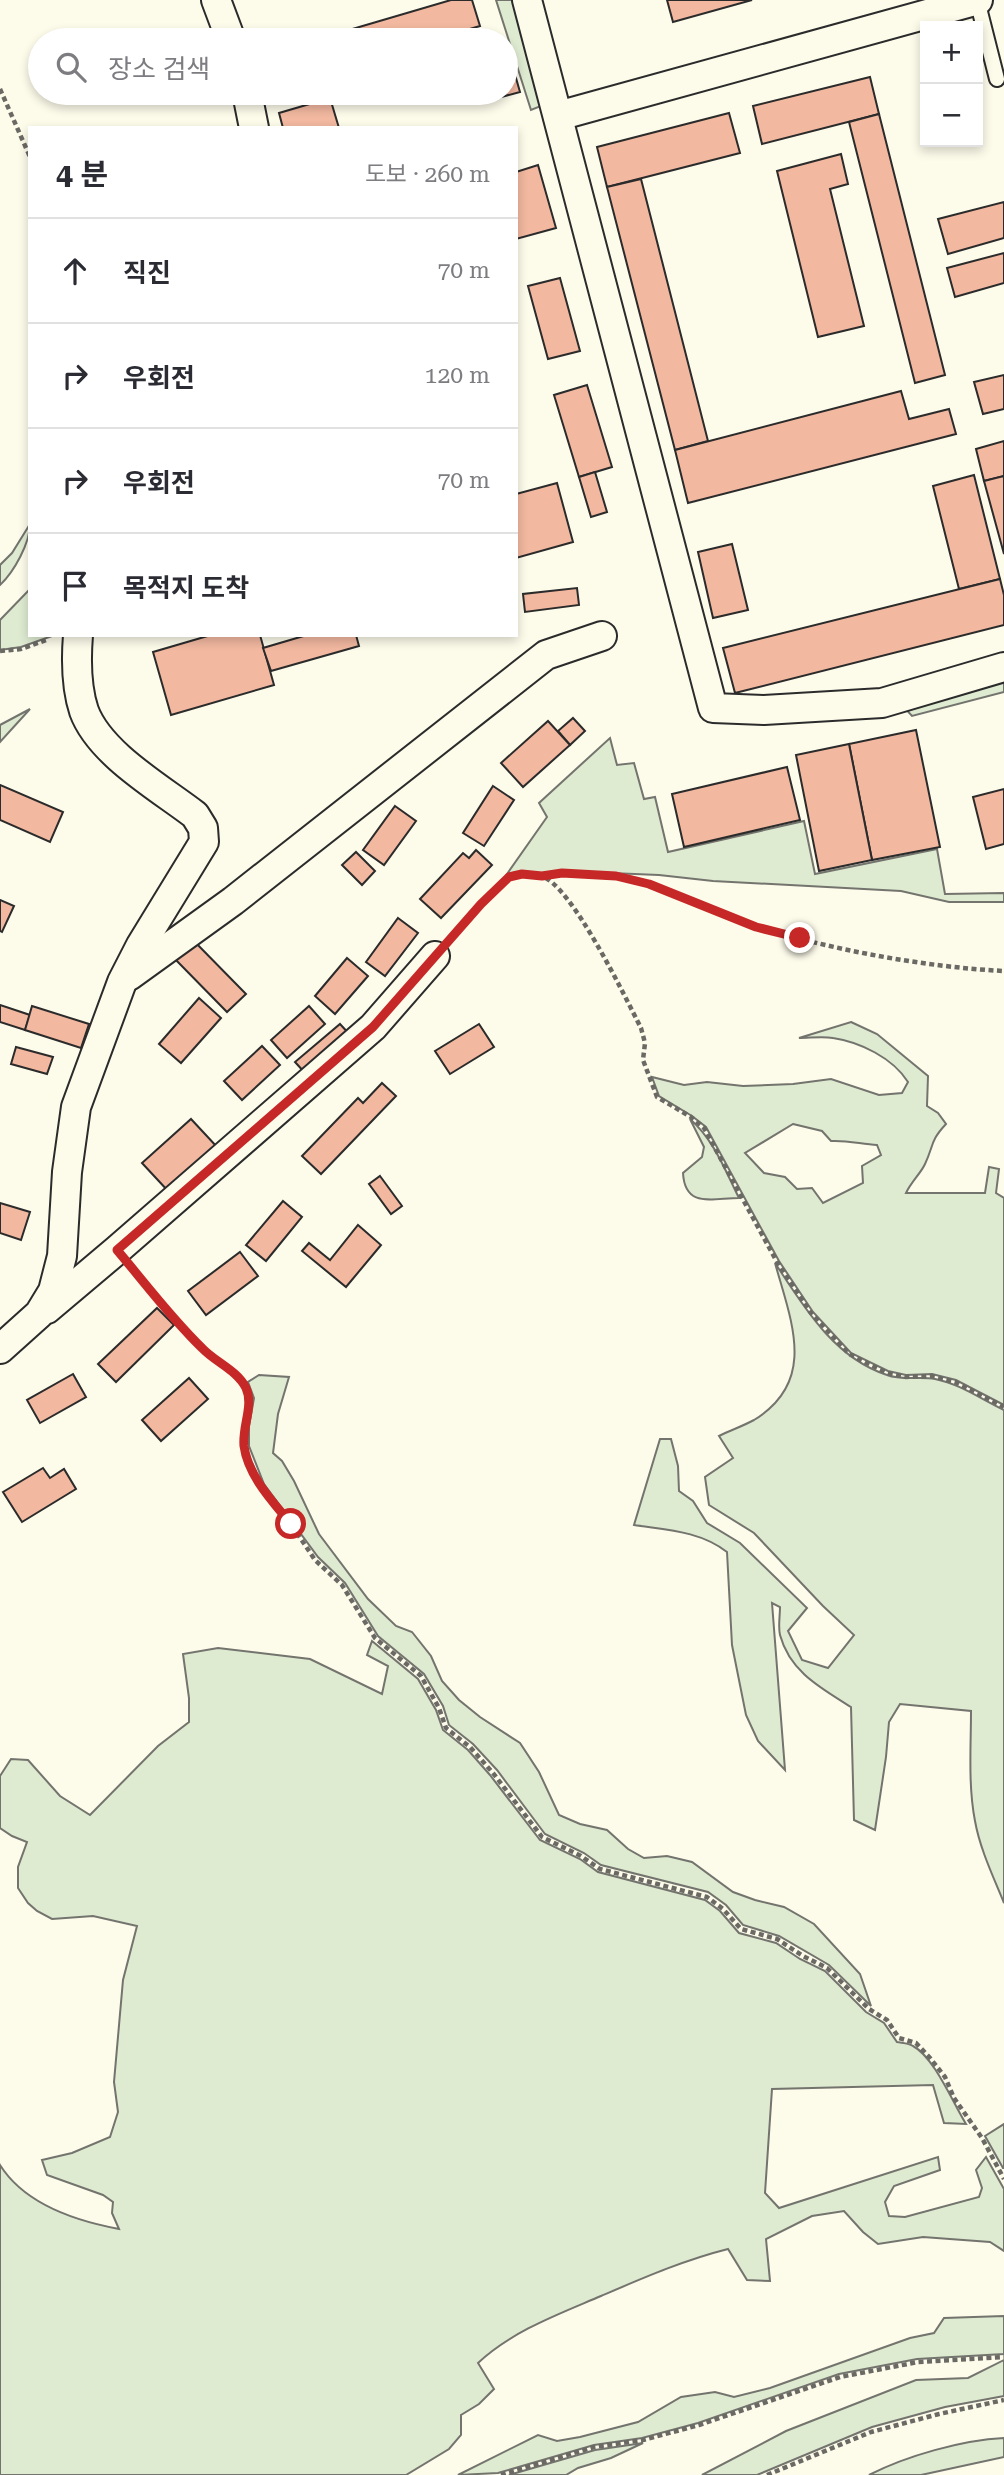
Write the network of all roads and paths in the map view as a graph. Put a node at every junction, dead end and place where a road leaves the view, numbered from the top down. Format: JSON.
{"nodes":[{"id":1,"x":216,"y":0,"type":"edge"},
{"id":2,"x":527,"y":0,"type":"edge"},
{"id":3,"x":978,"y":0,"type":"edge"},
{"id":4,"x":227,"y":28,"type":"edge"},
{"id":5,"x":997,"y":79,"type":"dead end"},
{"id":6,"x":0,"y":89,"type":"edge"},
{"id":7,"x":249,"y":105,"type":"edge"},
{"id":8,"x":558,"y":116,"type":"junction"},
{"id":9,"x":254,"y":126,"type":"edge"},
{"id":10,"x":28,"y":152,"type":"edge"},
{"id":11,"x":602,"y":636,"type":"dead end"},
{"id":12,"x":62,"y":637,"type":"edge"},
{"id":13,"x":65,"y":637,"type":"edge"},
{"id":14,"x":0,"y":652,"type":"edge"},
{"id":15,"x":1004,"y":667,"type":"edge"},
{"id":16,"x":542,"y":876,"type":"junction"},
{"id":17,"x":435,"y":956,"type":"joint"},
{"id":18,"x":1004,"y":971,"type":"edge"},
{"id":19,"x":122,"y":982,"type":"junction"},
{"id":20,"x":117,"y":1250,"type":"junction"},
{"id":21,"x":39,"y":1314,"type":"junction"},
{"id":22,"x":0,"y":1349,"type":"edge"},
{"id":23,"x":1004,"y":1407,"type":"edge"},
{"id":24,"x":1004,"y":2179,"type":"edge"},
{"id":25,"x":1004,"y":2357,"type":"edge"},
{"id":26,"x":1004,"y":2400,"type":"edge"},
{"id":27,"x":501,"y":2475,"type":"edge"},
{"id":28,"x":767,"y":2475,"type":"edge"}],
"edges":[{"from":1,"to":4,"type":"street"},
{"from":2,"to":8,"type":"street"},
{"from":3,"to":5,"type":"lane"},
{"from":3,"to":8,"type":"street"},
{"from":6,"to":10,"type":"path"},
{"from":7,"to":9,"type":"street"},
{"from":8,"to":15,"type":"street"},
{"from":11,"to":19,"type":"street"},
{"from":12,"to":14,"type":"path"},
{"from":13,"to":19,"type":"street"},
{"from":16,"to":17,"type":"path"},
{"from":16,"to":18,"type":"path"},
{"from":16,"to":23,"type":"path"},
{"from":17,"to":20,"type":"street"},
{"from":19,"to":21,"type":"street"},
{"from":20,"to":21,"type":"street"},
{"from":20,"to":24,"type":"path"},
{"from":21,"to":22,"type":"street"},
{"from":25,"to":27,"type":"path"},
{"from":26,"to":28,"type":"path"}]}
